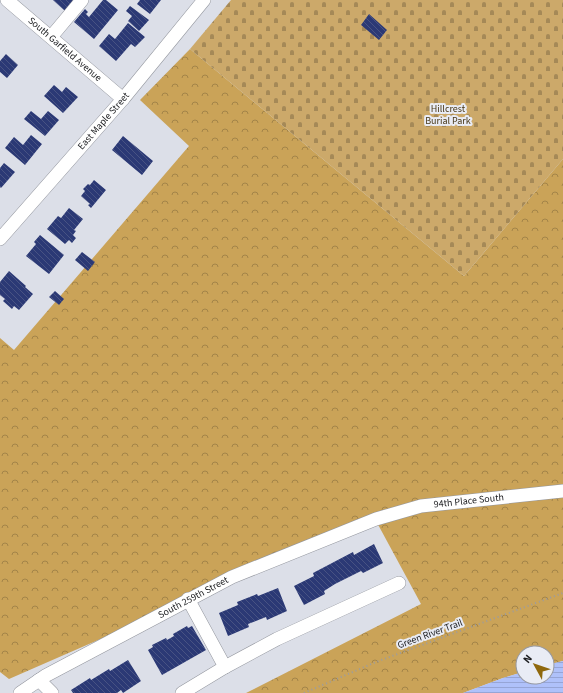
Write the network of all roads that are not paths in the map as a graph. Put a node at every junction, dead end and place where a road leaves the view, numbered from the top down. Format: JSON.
{"nodes":[{"id":1,"x":7,"y":0,"type":"edge"},
{"id":2,"x":82,"y":0,"type":"edge"},
{"id":3,"x":204,"y":0,"type":"edge"},
{"id":4,"x":51,"y":37,"type":"junction"},
{"id":5,"x":123,"y":99,"type":"junction"},
{"id":6,"x":0,"y":239,"type":"edge"},
{"id":7,"x":563,"y":491,"type":"edge"},
{"id":8,"x":376,"y":519,"type":"joint"},
{"id":9,"x":399,"y":583,"type":"dead end"},
{"id":10,"x":188,"y":599,"type":"junction"},
{"id":11,"x":225,"y":667,"type":"junction"},
{"id":12,"x":39,"y":680,"type":"junction"},
{"id":13,"x":20,"y":693,"type":"edge"},
{"id":14,"x":52,"y":693,"type":"edge"},
{"id":15,"x":182,"y":693,"type":"edge"}],
"edges":[{"from":1,"to":4,"type":"street","name":"South Garfield Avenue"},
{"from":2,"to":4,"type":"street"},
{"from":3,"to":5,"type":"street","name":"East Maple Street"},
{"from":4,"to":5,"type":"street","name":"South Garfield Avenue"},
{"from":5,"to":6,"type":"street","name":"East Maple Street"},
{"from":7,"to":8,"type":"street","name":"94th Place South"},
{"from":8,"to":10,"type":"street","name":"South 259th Street"},
{"from":9,"to":11,"type":"street"},
{"from":10,"to":11,"type":"street"},
{"from":10,"to":12,"type":"street","name":"South 259th Street"},
{"from":11,"to":15,"type":"street"},
{"from":12,"to":13,"type":"street","name":"South 259th Street"},
{"from":12,"to":14,"type":"street"}]}
